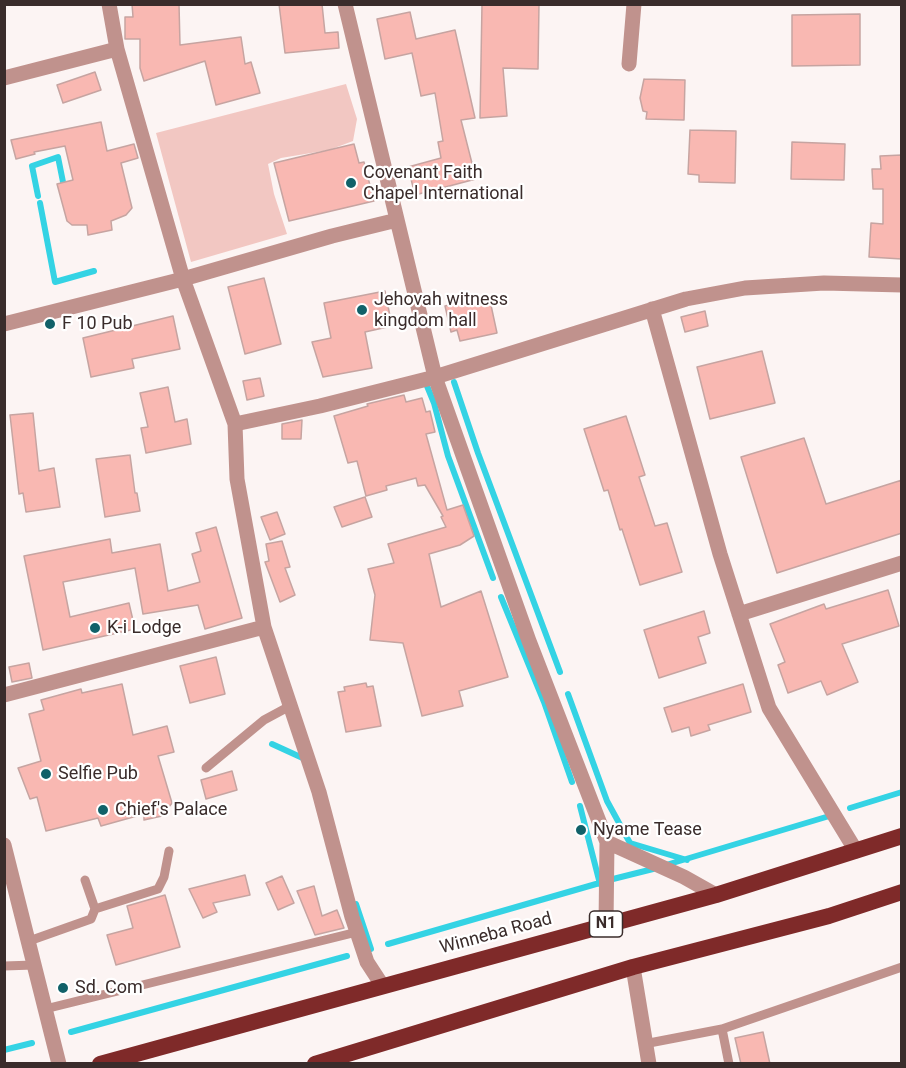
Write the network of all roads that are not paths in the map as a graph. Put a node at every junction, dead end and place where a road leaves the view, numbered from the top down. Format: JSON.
{"nodes":[{"id":1,"x":109,"y":4,"type":"edge"},
{"id":2,"x":345,"y":4,"type":"edge"},
{"id":3,"x":634,"y":4,"type":"edge"},
{"id":4,"x":117,"y":49,"type":"junction"},
{"id":5,"x":628,"y":64,"type":"dead end"},
{"id":6,"x":4,"y":78,"type":"edge"},
{"id":7,"x":396,"y":216,"type":"junction"},
{"id":8,"x":183,"y":279,"type":"junction"},
{"id":9,"x":902,"y":285,"type":"edge"},
{"id":10,"x":652,"y":309,"type":"junction"},
{"id":11,"x":4,"y":324,"type":"edge"},
{"id":12,"x":435,"y":377,"type":"junction"},
{"id":13,"x":235,"y":423,"type":"junction"},
{"id":14,"x":902,"y":563,"type":"edge"},
{"id":15,"x":739,"y":614,"type":"junction"},
{"id":16,"x":264,"y":627,"type":"junction"},
{"id":17,"x":4,"y":695,"type":"edge"},
{"id":18,"x":291,"y":706,"type":"junction"},
{"id":19,"x":206,"y":768,"type":"dead end"},
{"id":20,"x":902,"y":836,"type":"edge"},
{"id":21,"x":607,"y":842,"type":"junction"},
{"id":22,"x":4,"y":845,"type":"edge"},
{"id":23,"x":169,"y":851,"type":"dead end"},
{"id":24,"x":856,"y":851,"type":"junction"},
{"id":25,"x":85,"y":880,"type":"dead end"},
{"id":26,"x":902,"y":892,"type":"edge"},
{"id":27,"x":716,"y":895,"type":"junction"},
{"id":28,"x":95,"y":909,"type":"junction"},
{"id":29,"x":606,"y":924,"type":"junction"},
{"id":30,"x":357,"y":932,"type":"junction"},
{"id":31,"x":29,"y":941,"type":"junction"},
{"id":32,"x":34,"y":964,"type":"junction"},
{"id":33,"x":4,"y":966,"type":"edge"},
{"id":34,"x":633,"y":967,"type":"junction"},
{"id":35,"x":902,"y":967,"type":"edge"},
{"id":36,"x":382,"y":985,"type":"junction"},
{"id":37,"x":45,"y":1009,"type":"junction"},
{"id":38,"x":723,"y":1029,"type":"junction"},
{"id":39,"x":644,"y":1044,"type":"junction"},
{"id":40,"x":59,"y":1064,"type":"edge"},
{"id":41,"x":100,"y":1064,"type":"edge"},
{"id":42,"x":315,"y":1064,"type":"edge"},
{"id":43,"x":649,"y":1064,"type":"edge"},
{"id":44,"x":729,"y":1064,"type":"edge"}],
"edges":[{"from":1,"to":4,"type":"street"},
{"from":2,"to":7,"type":"street"},
{"from":3,"to":5,"type":"street"},
{"from":4,"to":6,"type":"street"},
{"from":4,"to":8,"type":"street"},
{"from":7,"to":8,"type":"street"},
{"from":7,"to":12,"type":"street"},
{"from":8,"to":11,"type":"street"},
{"from":8,"to":13,"type":"street"},
{"from":9,"to":10,"type":"street"},
{"from":10,"to":12,"type":"street"},
{"from":10,"to":15,"type":"street"},
{"from":12,"to":13,"type":"street"},
{"from":12,"to":21,"type":"street"},
{"from":13,"to":16,"type":"street"},
{"from":14,"to":15,"type":"street"},
{"from":15,"to":24,"type":"street"},
{"from":16,"to":17,"type":"street"},
{"from":16,"to":18,"type":"street"},
{"from":18,"to":19,"type":"lane"},
{"from":18,"to":30,"type":"street"},
{"from":20,"to":24,"type":"highway","name":"Winneba Road","number":"N1"},
{"from":21,"to":27,"type":"street"},
{"from":21,"to":29,"type":"street"},
{"from":22,"to":31,"type":"street"},
{"from":23,"to":28,"type":"lane"},
{"from":24,"to":27,"type":"highway","name":"Winneba Road","number":"N1"},
{"from":25,"to":28,"type":"lane"},
{"from":26,"to":34,"type":"highway"},
{"from":27,"to":29,"type":"highway","name":"Winneba Road","number":"N1"},
{"from":28,"to":31,"type":"lane"},
{"from":29,"to":36,"type":"highway","name":"Winneba Road","number":"N1"},
{"from":30,"to":36,"type":"street"},
{"from":30,"to":37,"type":"lane"},
{"from":31,"to":32,"type":"street"},
{"from":32,"to":33,"type":"lane"},
{"from":32,"to":37,"type":"street"},
{"from":34,"to":39,"type":"street"},
{"from":34,"to":42,"type":"highway"},
{"from":35,"to":38,"type":"lane"},
{"from":36,"to":41,"type":"highway","name":"Winneba Road","number":"N1"},
{"from":37,"to":40,"type":"street"},
{"from":38,"to":39,"type":"lane"},
{"from":38,"to":44,"type":"lane"},
{"from":39,"to":43,"type":"street"}]}
